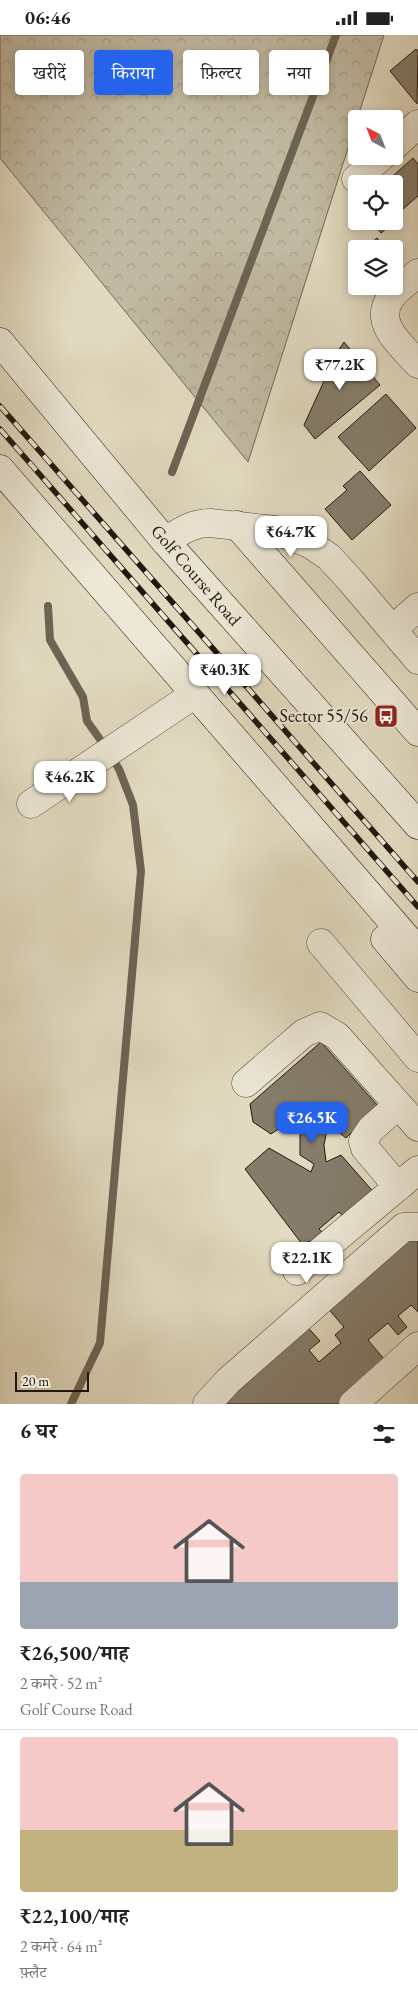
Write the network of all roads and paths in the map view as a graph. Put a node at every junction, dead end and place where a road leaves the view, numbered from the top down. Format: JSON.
{"nodes":[{"id":1,"x":418,"y":124,"type":"edge"},
{"id":2,"x":403,"y":138,"type":"edge"},
{"id":3,"x":372,"y":165,"type":"edge"},
{"id":4,"x":361,"y":175,"type":"edge"},
{"id":5,"x":418,"y":273,"type":"edge"},
{"id":6,"x":0,"y":342,"type":"edge"},
{"id":7,"x":418,"y":364,"type":"edge"},
{"id":8,"x":0,"y":469,"type":"edge"},
{"id":9,"x":0,"y":496,"type":"edge"},
{"id":10,"x":237,"y":525,"type":"junction"},
{"id":11,"x":165,"y":541,"type":"junction"},
{"id":12,"x":418,"y":607,"type":"edge"},
{"id":13,"x":392,"y":629,"type":"junction"},
{"id":14,"x":418,"y":660,"type":"edge"},
{"id":15,"x":188,"y":699,"type":"junction"},
{"id":16,"x":418,"y":732,"type":"edge"},
{"id":17,"x":31,"y":804,"type":"dead end"},
{"id":18,"x":418,"y":825,"type":"edge"},
{"id":19,"x":321,"y":943,"type":"dead end"},
{"id":20,"x":418,"y":951,"type":"edge"},
{"id":21,"x":418,"y":978,"type":"edge"},
{"id":22,"x":418,"y":1057,"type":"edge"},
{"id":23,"x":246,"y":1083,"type":"dead end"},
{"id":24,"x":398,"y":1105,"type":"junction"},
{"id":25,"x":418,"y":1127,"type":"edge"},
{"id":26,"x":408,"y":1179,"type":"edge"},
{"id":27,"x":418,"y":1227,"type":"edge"},
{"id":28,"x":298,"y":1271,"type":"dead end"},
{"id":29,"x":418,"y":1345,"type":"edge"},
{"id":30,"x":207,"y":1404,"type":"edge"},
{"id":31,"x":353,"y":1404,"type":"edge"}],
"edges":[{"from":1,"to":2,"type":"street"},
{"from":3,"to":4,"type":"street"},
{"from":5,"to":7,"type":"street"},
{"from":6,"to":11,"type":"street","name":"Golf Course Road"},
{"from":8,"to":15,"type":"street"},
{"from":9,"to":15,"type":"street"},
{"from":10,"to":11,"type":"street"},
{"from":10,"to":13,"type":"street"},
{"from":10,"to":16,"type":"street"},
{"from":11,"to":18,"type":"street","name":"Golf Course Road"},
{"from":12,"to":13,"type":"street"},
{"from":13,"to":14,"type":"street"},
{"from":15,"to":17,"type":"street"},
{"from":15,"to":20,"type":"street"},
{"from":15,"to":21,"type":"street"},
{"from":19,"to":22,"type":"street"},
{"from":23,"to":24,"type":"street"},
{"from":24,"to":25,"type":"street"},
{"from":24,"to":26,"type":"street"},
{"from":26,"to":28,"type":"street"},
{"from":27,"to":30,"type":"street"},
{"from":29,"to":31,"type":"street"}]}
